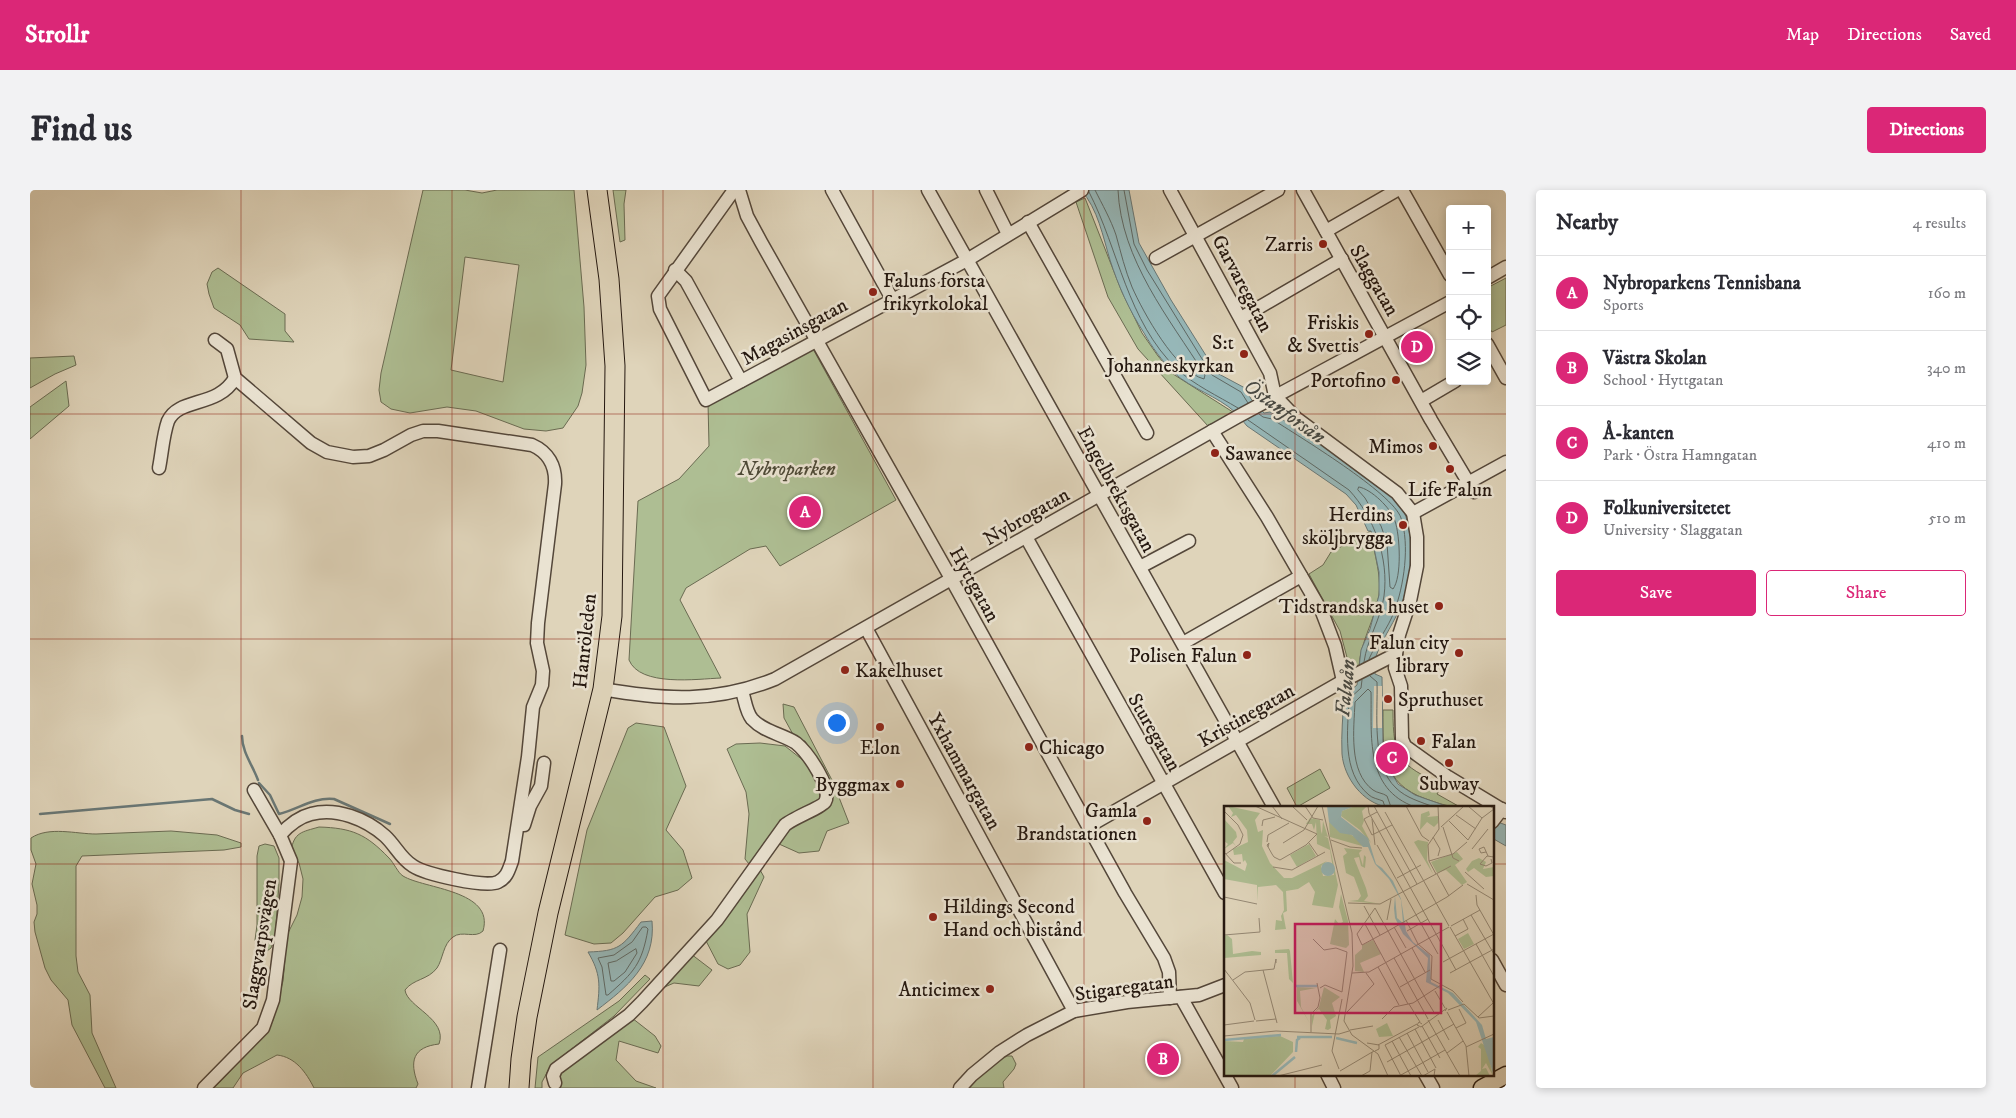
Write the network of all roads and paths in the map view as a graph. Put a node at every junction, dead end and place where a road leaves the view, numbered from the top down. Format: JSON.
{"nodes":[{"id":1,"x":597,"y":190,"type":"edge"},
{"id":2,"x":734,"y":190,"type":"edge"},
{"id":3,"x":739,"y":190,"type":"edge"},
{"id":4,"x":832,"y":190,"type":"edge"},
{"id":5,"x":928,"y":190,"type":"edge"},
{"id":6,"x":986,"y":190,"type":"edge"},
{"id":7,"x":1081,"y":190,"type":"edge"},
{"id":8,"x":1170,"y":190,"type":"edge"},
{"id":9,"x":1278,"y":190,"type":"edge"},
{"id":10,"x":1303,"y":190,"type":"edge"},
{"id":11,"x":1397,"y":190,"type":"edge"},
{"id":12,"x":1402,"y":190,"type":"edge"},
{"id":13,"x":1028,"y":222,"type":"junction"},
{"id":14,"x":1326,"y":231,"type":"junction"},
{"id":15,"x":1008,"y":234,"type":"junction"},
{"id":16,"x":1196,"y":235,"type":"junction"},
{"id":17,"x":1156,"y":258,"type":"dead end"},
{"id":18,"x":1342,"y":259,"type":"junction"},
{"id":19,"x":966,"y":260,"type":"junction"},
{"id":20,"x":1506,"y":267,"type":"edge"},
{"id":21,"x":1446,"y":268,"type":"edge"},
{"id":22,"x":675,"y":270,"type":"junction"},
{"id":23,"x":1491,"y":276,"type":"edge"},
{"id":24,"x":892,"y":299,"type":"junction"},
{"id":25,"x":1446,"y":304,"type":"edge"},
{"id":26,"x":1241,"y":318,"type":"junction"},
{"id":27,"x":1386,"y":337,"type":"junction"},
{"id":28,"x":215,"y":340,"type":"dead end"},
{"id":29,"x":817,"y":340,"type":"junction"},
{"id":30,"x":1491,"y":361,"type":"edge"},
{"id":31,"x":235,"y":378,"type":"junction"},
{"id":32,"x":1506,"y":378,"type":"edge"},
{"id":33,"x":741,"y":381,"type":"junction"},
{"id":34,"x":1448,"y":385,"type":"edge"},
{"id":35,"x":1275,"y":396,"type":"junction"},
{"id":36,"x":1421,"y":401,"type":"junction"},
{"id":37,"x":1212,"y":431,"type":"junction"},
{"id":38,"x":1147,"y":433,"type":"dead end"},
{"id":39,"x":1506,"y":462,"type":"edge"},
{"id":40,"x":159,"y":468,"type":"dead end"},
{"id":41,"x":1471,"y":487,"type":"junction"},
{"id":42,"x":1099,"y":496,"type":"junction"},
{"id":43,"x":1413,"y":513,"type":"junction"},
{"id":44,"x":1026,"y":538,"type":"junction"},
{"id":45,"x":1189,"y":541,"type":"dead end"},
{"id":46,"x":1140,"y":567,"type":"junction"},
{"id":47,"x":1301,"y":576,"type":"junction"},
{"id":48,"x":952,"y":580,"type":"junction"},
{"id":49,"x":866,"y":628,"type":"junction"},
{"id":50,"x":1183,"y":643,"type":"junction"},
{"id":51,"x":1396,"y":654,"type":"junction"},
{"id":52,"x":1343,"y":681,"type":"junction"},
{"id":53,"x":602,"y":690,"type":"junction"},
{"id":54,"x":742,"y":691,"type":"junction"},
{"id":55,"x":1238,"y":741,"type":"junction"},
{"id":56,"x":544,"y":764,"type":"dead end"},
{"id":57,"x":1163,"y":784,"type":"junction"},
{"id":58,"x":254,"y":790,"type":"dead end"},
{"id":59,"x":1273,"y":806,"type":"edge"},
{"id":60,"x":1486,"y":806,"type":"edge"},
{"id":61,"x":517,"y":825,"type":"junction"},
{"id":62,"x":1089,"y":826,"type":"junction"},
{"id":63,"x":280,"y":835,"type":"junction"},
{"id":64,"x":1224,"y":891,"type":"edge"},
{"id":65,"x":500,"y":950,"type":"dead end"},
{"id":66,"x":1494,"y":964,"type":"edge"},
{"id":67,"x":1224,"y":985,"type":"edge"},
{"id":68,"x":1506,"y":985,"type":"edge"},
{"id":69,"x":1176,"y":998,"type":"junction"},
{"id":70,"x":1074,"y":1011,"type":"junction"},
{"id":71,"x":1224,"y":1075,"type":"edge"},
{"id":72,"x":1506,"y":1075,"type":"edge"},
{"id":73,"x":1225,"y":1076,"type":"edge"},
{"id":74,"x":1328,"y":1076,"type":"edge"},
{"id":75,"x":1426,"y":1076,"type":"edge"},
{"id":76,"x":555,"y":1083,"type":"dead end"},
{"id":77,"x":204,"y":1088,"type":"edge"},
{"id":78,"x":478,"y":1088,"type":"edge"},
{"id":79,"x":519,"y":1088,"type":"edge"},
{"id":80,"x":960,"y":1088,"type":"edge"},
{"id":81,"x":1232,"y":1088,"type":"edge"},
{"id":82,"x":1334,"y":1088,"type":"edge"},
{"id":83,"x":1433,"y":1088,"type":"edge"},
{"id":84,"x":1482,"y":1088,"type":"edge"}],
"edges":[{"from":1,"to":53,"type":"highway","name":"Hanröleden"},
{"from":2,"to":22,"type":"street"},
{"from":3,"to":29,"type":"street","name":"Hyttgatan"},
{"from":4,"to":24,"type":"street"},
{"from":5,"to":19,"type":"street","name":"Engelbrektsgatan"},
{"from":6,"to":15,"type":"street"},
{"from":7,"to":13,"type":"street","name":"Magasinsgatan"},
{"from":8,"to":16,"type":"street","name":"Garvaregatan"},
{"from":9,"to":16,"type":"street"},
{"from":10,"to":14,"type":"street","name":"Slaggatan"},
{"from":11,"to":14,"type":"street"},
{"from":11,"to":14,"type":"street"},
{"from":12,"to":21,"type":"street"},
{"from":13,"to":15,"type":"street","name":"Magasinsgatan"},
{"from":13,"to":38,"type":"street"},
{"from":14,"to":18,"type":"street","name":"Slaggatan"},
{"from":15,"to":19,"type":"street","name":"Magasinsgatan"},
{"from":16,"to":17,"type":"street"},
{"from":16,"to":26,"type":"street","name":"Garvaregatan"},
{"from":18,"to":26,"type":"street"},
{"from":18,"to":27,"type":"street","name":"Slaggatan"},
{"from":19,"to":24,"type":"street","name":"Magasinsgatan"},
{"from":19,"to":42,"type":"street","name":"Engelbrektsgatan"},
{"from":20,"to":23,"type":"street"},
{"from":22,"to":33,"type":"street"},
{"from":22,"to":33,"type":"street","name":"Magasinsgatan"},
{"from":24,"to":29,"type":"street","name":"Magasinsgatan"},
{"from":25,"to":27,"type":"street","name":"Nybrogatan"},
{"from":26,"to":35,"type":"street","name":"Garvaregatan"},
{"from":27,"to":35,"type":"street","name":"Nybrogatan"},
{"from":27,"to":36,"type":"street","name":"Slaggatan"},
{"from":28,"to":31,"type":"street"},
{"from":29,"to":33,"type":"street","name":"Magasinsgatan"},
{"from":29,"to":48,"type":"street","name":"Hyttgatan"},
{"from":30,"to":32,"type":"street"},
{"from":31,"to":40,"type":"street"},
{"from":31,"to":61,"type":"street"},
{"from":34,"to":36,"type":"street"},
{"from":35,"to":37,"type":"street","name":"Nybrogatan"},
{"from":35,"to":43,"type":"street"},
{"from":36,"to":41,"type":"street","name":"Slaggatan"},
{"from":37,"to":42,"type":"street","name":"Nybrogatan"},
{"from":37,"to":47,"type":"street"},
{"from":39,"to":41,"type":"street"},
{"from":41,"to":43,"type":"street"},
{"from":42,"to":44,"type":"street","name":"Nybrogatan"},
{"from":42,"to":46,"type":"street","name":"Engelbrektsgatan"},
{"from":43,"to":51,"type":"street"},
{"from":44,"to":48,"type":"street","name":"Nybrogatan"},
{"from":44,"to":57,"type":"street","name":"Sturegatan"},
{"from":45,"to":46,"type":"street"},
{"from":46,"to":50,"type":"street","name":"Engelbrektsgatan"},
{"from":47,"to":50,"type":"street"},
{"from":47,"to":52,"type":"street"},
{"from":48,"to":49,"type":"street","name":"Nybrogatan"},
{"from":48,"to":62,"type":"street","name":"Hyttgatan"},
{"from":49,"to":54,"type":"street","name":"Nybrogatan"},
{"from":49,"to":70,"type":"street","name":"Yxhammargatan"},
{"from":50,"to":55,"type":"street","name":"Engelbrektsgatan"},
{"from":51,"to":52,"type":"street","name":"Kristinegatan"},
{"from":51,"to":60,"type":"street"},
{"from":52,"to":55,"type":"street","name":"Kristinegatan"},
{"from":53,"to":54,"type":"street","name":"Nybrogatan"},
{"from":53,"to":79,"type":"highway","name":"Hanröleden"},
{"from":54,"to":76,"type":"street"},
{"from":55,"to":57,"type":"street","name":"Kristinegatan"},
{"from":55,"to":59,"type":"street","name":"Engelbrektsgatan"},
{"from":56,"to":61,"type":"street"},
{"from":57,"to":62,"type":"street","name":"Kristinegatan"},
{"from":57,"to":64,"type":"street","name":"Sturegatan"},
{"from":58,"to":63,"type":"street","name":"Slaggvarpsvägen"},
{"from":61,"to":63,"type":"street"},
{"from":62,"to":69,"type":"street","name":"Hyttgatan"},
{"from":63,"to":77,"type":"street","name":"Slaggvarpsvägen"},
{"from":65,"to":78,"type":"street"},
{"from":66,"to":68,"type":"street"},
{"from":67,"to":69,"type":"street","name":"Stigaregatan"},
{"from":69,"to":70,"type":"street","name":"Stigaregatan"},
{"from":69,"to":71,"type":"street","name":"Hyttgatan"},
{"from":70,"to":80,"type":"street","name":"Stigaregatan"},
{"from":72,"to":84,"type":"main road"},
{"from":73,"to":81,"type":"street","name":"Hyttgatan"},
{"from":74,"to":82,"type":"street"},
{"from":75,"to":83,"type":"street"}]}
